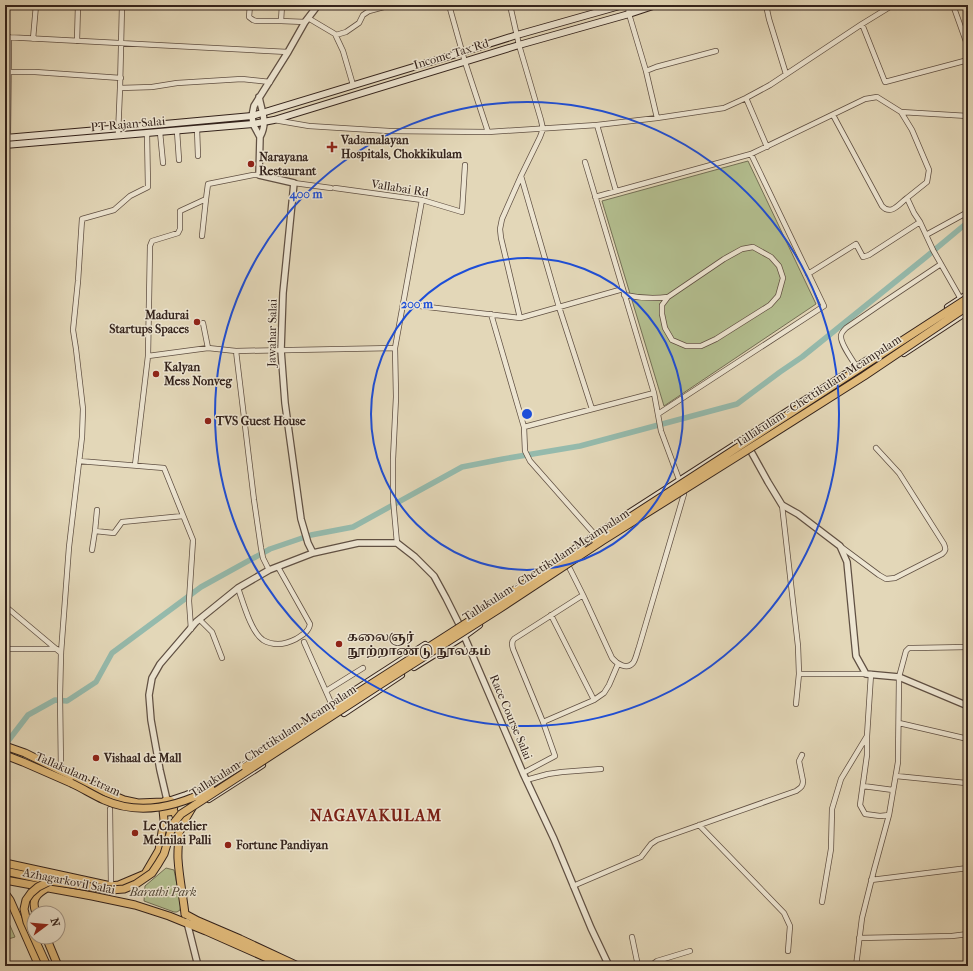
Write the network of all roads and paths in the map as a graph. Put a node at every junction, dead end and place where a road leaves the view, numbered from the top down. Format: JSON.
{"nodes":[{"id":1,"x":36,"y":5,"type":"edge"},
{"id":2,"x":78,"y":5,"type":"edge"},
{"id":3,"x":122,"y":5,"type":"edge"},
{"id":4,"x":250,"y":5,"type":"edge"},
{"id":5,"x":282,"y":5,"type":"edge"},
{"id":6,"x":318,"y":5,"type":"edge"},
{"id":7,"x":391,"y":5,"type":"edge"},
{"id":8,"x":449,"y":5,"type":"edge"},
{"id":9,"x":510,"y":5,"type":"edge"},
{"id":10,"x":624,"y":5,"type":"edge"},
{"id":11,"x":628,"y":5,"type":"edge"},
{"id":12,"x":656,"y":5,"type":"edge"},
{"id":13,"x":766,"y":5,"type":"edge"},
{"id":14,"x":953,"y":5,"type":"edge"},
{"id":15,"x":890,"y":6,"type":"edge"},
{"id":16,"x":629,"y":14,"type":"junction"},
{"id":17,"x":281,"y":20,"type":"junction"},
{"id":18,"x":306,"y":20,"type":"junction"},
{"id":19,"x":862,"y":24,"type":"junction"},
{"id":20,"x":336,"y":35,"type":"junction"},
{"id":21,"x":517,"y":35,"type":"junction"},
{"id":22,"x":7,"y":37,"type":"edge"},
{"id":23,"x":34,"y":39,"type":"junction"},
{"id":24,"x":77,"y":41,"type":"junction"},
{"id":25,"x":121,"y":43,"type":"junction"},
{"id":26,"x":519,"y":45,"type":"junction"},
{"id":27,"x":968,"y":47,"type":"edge"},
{"id":28,"x":716,"y":51,"type":"dead end"},
{"id":29,"x":288,"y":52,"type":"junction"},
{"id":30,"x":462,"y":52,"type":"junction"},
{"id":31,"x":968,"y":60,"type":"edge"},
{"id":32,"x":465,"y":62,"type":"junction"},
{"id":33,"x":8,"y":72,"type":"junction"},
{"id":34,"x":646,"y":72,"type":"junction"},
{"id":35,"x":786,"y":74,"type":"junction"},
{"id":36,"x":121,"y":78,"type":"junction"},
{"id":37,"x":270,"y":82,"type":"junction"},
{"id":38,"x":353,"y":85,"type":"junction"},
{"id":39,"x":120,"y":88,"type":"junction"},
{"id":40,"x":259,"y":97,"type":"junction"},
{"id":41,"x":746,"y":98,"type":"junction"},
{"id":42,"x":263,"y":112,"type":"junction"},
{"id":43,"x":901,"y":112,"type":"junction"},
{"id":44,"x":833,"y":115,"type":"junction"},
{"id":45,"x":252,"y":116,"type":"junction"},
{"id":46,"x":968,"y":116,"type":"edge"},
{"id":47,"x":657,"y":118,"type":"junction"},
{"id":48,"x":274,"y":120,"type":"junction"},
{"id":49,"x":265,"y":122,"type":"junction"},
{"id":50,"x":253,"y":124,"type":"junction"},
{"id":51,"x":597,"y":125,"type":"junction"},
{"id":52,"x":197,"y":129,"type":"junction"},
{"id":53,"x":543,"y":129,"type":"junction"},
{"id":54,"x":177,"y":131,"type":"junction"},
{"id":55,"x":118,"y":132,"type":"junction"},
{"id":56,"x":160,"y":132,"type":"junction"},
{"id":57,"x":488,"y":132,"type":"junction"},
{"id":58,"x":49,"y":134,"type":"junction"},
{"id":59,"x":147,"y":134,"type":"junction"},
{"id":60,"x":260,"y":137,"type":"junction"},
{"id":61,"x":6,"y":138,"type":"edge"},
{"id":62,"x":48,"y":142,"type":"junction"},
{"id":63,"x":5,"y":146,"type":"edge"},
{"id":64,"x":767,"y":147,"type":"junction"},
{"id":65,"x":751,"y":154,"type":"junction"},
{"id":66,"x":198,"y":156,"type":"dead end"},
{"id":67,"x":179,"y":160,"type":"dead end"},
{"id":68,"x":585,"y":162,"type":"dead end"},
{"id":69,"x":163,"y":163,"type":"dead end"},
{"id":70,"x":465,"y":165,"type":"dead end"},
{"id":71,"x":259,"y":175,"type":"junction"},
{"id":72,"x":521,"y":176,"type":"junction"},
{"id":73,"x":294,"y":183,"type":"junction"},
{"id":74,"x":616,"y":191,"type":"junction"},
{"id":75,"x":595,"y":197,"type":"junction"},
{"id":76,"x":907,"y":198,"type":"junction"},
{"id":77,"x":206,"y":200,"type":"junction"},
{"id":78,"x":422,"y":200,"type":"junction"},
{"id":79,"x":968,"y":212,"type":"edge"},
{"id":80,"x":920,"y":222,"type":"junction"},
{"id":81,"x":926,"y":235,"type":"junction"},
{"id":82,"x":202,"y":236,"type":"dead end"},
{"id":83,"x":941,"y":264,"type":"junction"},
{"id":84,"x":808,"y":274,"type":"junction"},
{"id":85,"x":623,"y":290,"type":"junction"},
{"id":86,"x":968,"y":294,"type":"edge"},
{"id":87,"x":624,"y":296,"type":"junction"},
{"id":88,"x":668,"y":297,"type":"junction"},
{"id":89,"x":964,"y":299,"type":"edge"},
{"id":90,"x":403,"y":304,"type":"junction"},
{"id":91,"x":559,"y":307,"type":"junction"},
{"id":92,"x":968,"y":310,"type":"edge"},
{"id":93,"x":491,"y":314,"type":"junction"},
{"id":94,"x":520,"y":318,"type":"junction"},
{"id":95,"x":203,"y":323,"type":"dead end"},
{"id":96,"x":208,"y":348,"type":"junction"},
{"id":97,"x":395,"y":348,"type":"junction"},
{"id":98,"x":281,"y":350,"type":"junction"},
{"id":99,"x":236,"y":351,"type":"junction"},
{"id":100,"x":148,"y":356,"type":"junction"},
{"id":101,"x":856,"y":366,"type":"junction"},
{"id":102,"x":865,"y":379,"type":"junction"},
{"id":103,"x":654,"y":393,"type":"junction"},
{"id":104,"x":592,"y":409,"type":"junction"},
{"id":105,"x":658,"y":414,"type":"junction"},
{"id":106,"x":524,"y":427,"type":"junction"},
{"id":107,"x":744,"y":438,"type":"junction"},
{"id":108,"x":876,"y":448,"type":"dead end"},
{"id":109,"x":752,"y":451,"type":"junction"},
{"id":110,"x":79,"y":461,"type":"junction"},
{"id":111,"x":135,"y":465,"type":"junction"},
{"id":112,"x":680,"y":481,"type":"junction"},
{"id":113,"x":684,"y":494,"type":"junction"},
{"id":114,"x":782,"y":505,"type":"junction"},
{"id":115,"x":97,"y":510,"type":"dead end"},
{"id":116,"x":183,"y":516,"type":"junction"},
{"id":117,"x":95,"y":531,"type":"junction"},
{"id":118,"x":595,"y":535,"type":"junction"},
{"id":119,"x":397,"y":543,"type":"junction"},
{"id":120,"x":602,"y":545,"type":"junction"},
{"id":121,"x":840,"y":546,"type":"junction"},
{"id":122,"x":92,"y":550,"type":"dead end"},
{"id":123,"x":312,"y":553,"type":"junction"},
{"id":124,"x":278,"y":567,"type":"junction"},
{"id":125,"x":569,"y":567,"type":"junction"},
{"id":126,"x":269,"y":570,"type":"junction"},
{"id":127,"x":238,"y":588,"type":"junction"},
{"id":128,"x":583,"y":595,"type":"junction"},
{"id":129,"x":5,"y":606,"type":"edge"},
{"id":130,"x":551,"y":615,"type":"junction"},
{"id":131,"x":200,"y":620,"type":"junction"},
{"id":132,"x":459,"y":624,"type":"junction"},
{"id":133,"x":191,"y":629,"type":"junction"},
{"id":134,"x":464,"y":636,"type":"junction"},
{"id":135,"x":304,"y":642,"type":"dead end"},
{"id":136,"x":968,"y":647,"type":"edge"},
{"id":137,"x":5,"y":649,"type":"edge"},
{"id":138,"x":57,"y":649,"type":"junction"},
{"id":139,"x":62,"y":653,"type":"junction"},
{"id":140,"x":222,"y":658,"type":"dead end"},
{"id":141,"x":618,"y":664,"type":"junction"},
{"id":142,"x":363,"y":668,"type":"dead end"},
{"id":143,"x":799,"y":674,"type":"junction"},
{"id":144,"x":868,"y":674,"type":"junction"},
{"id":145,"x":899,"y":677,"type":"junction"},
{"id":146,"x":326,"y":690,"type":"junction"},
{"id":147,"x":594,"y":700,"type":"junction"},
{"id":148,"x":796,"y":704,"type":"dead end"},
{"id":149,"x":332,"y":705,"type":"junction"},
{"id":150,"x":968,"y":706,"type":"edge"},
{"id":151,"x":543,"y":722,"type":"junction"},
{"id":152,"x":899,"y":724,"type":"junction"},
{"id":153,"x":867,"y":736,"type":"junction"},
{"id":154,"x":968,"y":739,"type":"edge"},
{"id":155,"x":8,"y":746,"type":"edge"},
{"id":156,"x":802,"y":754,"type":"dead end"},
{"id":157,"x":5,"y":755,"type":"edge"},
{"id":158,"x":601,"y":769,"type":"dead end"},
{"id":159,"x":61,"y":770,"type":"junction"},
{"id":160,"x":523,"y":773,"type":"junction"},
{"id":161,"x":896,"y":776,"type":"junction"},
{"id":162,"x":526,"y":780,"type":"junction"},
{"id":163,"x":862,"y":786,"type":"junction"},
{"id":164,"x":212,"y":789,"type":"joint"},
{"id":165,"x":893,"y":790,"type":"junction"},
{"id":166,"x":167,"y":801,"type":"junction"},
{"id":167,"x":192,"y":808,"type":"junction"},
{"id":168,"x":110,"y":809,"type":"dead end"},
{"id":169,"x":163,"y":810,"type":"junction"},
{"id":170,"x":174,"y":810,"type":"junction"},
{"id":171,"x":889,"y":815,"type":"junction"},
{"id":172,"x":699,"y":825,"type":"junction"},
{"id":173,"x":968,"y":827,"type":"edge"},
{"id":174,"x":179,"y":834,"type":"junction"},
{"id":175,"x":5,"y":863,"type":"edge"},
{"id":176,"x":968,"y":868,"type":"edge"},
{"id":177,"x":5,"y":871,"type":"edge"},
{"id":178,"x":5,"y":880,"type":"edge"},
{"id":179,"x":871,"y":880,"type":"junction"},
{"id":180,"x":50,"y":881,"type":"junction"},
{"id":181,"x":111,"y":886,"type":"junction"},
{"id":182,"x":573,"y":886,"type":"junction"},
{"id":183,"x":47,"y":888,"type":"junction"},
{"id":184,"x":5,"y":893,"type":"edge"},
{"id":185,"x":822,"y":902,"type":"dead end"},
{"id":186,"x":33,"y":905,"type":"edge"},
{"id":187,"x":185,"y":914,"type":"junction"},
{"id":188,"x":176,"y":919,"type":"junction"},
{"id":189,"x":187,"y":924,"type":"junction"},
{"id":190,"x":968,"y":934,"type":"edge"},
{"id":191,"x":632,"y":937,"type":"dead end"},
{"id":192,"x":859,"y":938,"type":"junction"},
{"id":193,"x":49,"y":945,"type":"edge"},
{"id":194,"x":690,"y":951,"type":"dead end"},
{"id":195,"x":788,"y":951,"type":"dead end"},
{"id":196,"x":271,"y":963,"type":"edge"},
{"id":197,"x":39,"y":966,"type":"edge"},
{"id":198,"x":47,"y":966,"type":"edge"},
{"id":199,"x":58,"y":966,"type":"edge"},
{"id":200,"x":198,"y":966,"type":"edge"},
{"id":201,"x":285,"y":966,"type":"edge"},
{"id":202,"x":298,"y":966,"type":"edge"},
{"id":203,"x":609,"y":966,"type":"edge"},
{"id":204,"x":638,"y":966,"type":"edge"},
{"id":205,"x":653,"y":966,"type":"edge"},
{"id":206,"x":856,"y":966,"type":"edge"}],
"edges":[{"from":1,"to":23,"type":"street"},
{"from":2,"to":24,"type":"street"},
{"from":3,"to":25,"type":"street"},
{"from":4,"to":17,"type":"street"},
{"from":5,"to":17,"type":"street"},
{"from":6,"to":18,"type":"street"},
{"from":7,"to":20,"type":"street"},
{"from":8,"to":30,"type":"street"},
{"from":9,"to":21,"type":"street"},
{"from":10,"to":21,"type":"main road","name":"Income Tax Rd"},
{"from":11,"to":16,"type":"street"},
{"from":12,"to":16,"type":"main road","name":"Income Tax Rd"},
{"from":13,"to":35,"type":"street"},
{"from":14,"to":27,"type":"street"},
{"from":15,"to":19,"type":"street"},
{"from":16,"to":26,"type":"main road","name":"Income Tax Rd"},
{"from":16,"to":34,"type":"street"},
{"from":17,"to":18,"type":"street"},
{"from":18,"to":20,"type":"street"},
{"from":18,"to":29,"type":"street"},
{"from":19,"to":31,"type":"street"},
{"from":19,"to":35,"type":"street"},
{"from":20,"to":38,"type":"street"},
{"from":21,"to":26,"type":"street"},
{"from":21,"to":30,"type":"main road","name":"Income Tax Rd"},
{"from":22,"to":23,"type":"street"},
{"from":22,"to":33,"type":"street"},
{"from":23,"to":24,"type":"street"},
{"from":24,"to":25,"type":"street"},
{"from":25,"to":29,"type":"street"},
{"from":25,"to":36,"type":"street"},
{"from":26,"to":32,"type":"main road","name":"Income Tax Rd"},
{"from":26,"to":53,"type":"street"},
{"from":28,"to":34,"type":"street"},
{"from":29,"to":37,"type":"street"},
{"from":30,"to":32,"type":"street"},
{"from":30,"to":38,"type":"main road","name":"Income Tax Rd"},
{"from":32,"to":48,"type":"main road","name":"Income Tax Rd"},
{"from":32,"to":57,"type":"street"},
{"from":33,"to":36,"type":"street"},
{"from":33,"to":61,"type":"street"},
{"from":34,"to":47,"type":"street"},
{"from":35,"to":41,"type":"street"},
{"from":36,"to":39,"type":"street"},
{"from":37,"to":39,"type":"street"},
{"from":37,"to":40,"type":"street"},
{"from":38,"to":42,"type":"main road","name":"Income Tax Rd"},
{"from":39,"to":55,"type":"street"},
{"from":40,"to":42,"type":"street"},
{"from":40,"to":45,"type":"street"},
{"from":41,"to":47,"type":"street"},
{"from":41,"to":64,"type":"street"},
{"from":42,"to":45,"type":"main road","name":"Income Tax Rd"},
{"from":42,"to":49,"type":"street"},
{"from":43,"to":44,"type":"street"},
{"from":43,"to":46,"type":"street"},
{"from":43,"to":76,"type":"street"},
{"from":44,"to":64,"type":"street"},
{"from":44,"to":76,"type":"street"},
{"from":45,"to":50,"type":"street"},
{"from":45,"to":55,"type":"main road","name":"PT Rajan Salai"},
{"from":47,"to":51,"type":"street"},
{"from":48,"to":49,"type":"main road","name":"Income Tax Rd"},
{"from":48,"to":57,"type":"street"},
{"from":49,"to":50,"type":"main road","name":"Income Tax Rd"},
{"from":49,"to":60,"type":"street"},
{"from":50,"to":52,"type":"main road","name":"PT Rajan Salai"},
{"from":50,"to":60,"type":"street"},
{"from":51,"to":53,"type":"street"},
{"from":51,"to":74,"type":"street"},
{"from":52,"to":54,"type":"main road","name":"PT Rajan Salai"},
{"from":52,"to":66,"type":"street"},
{"from":53,"to":57,"type":"street"},
{"from":53,"to":72,"type":"street"},
{"from":54,"to":56,"type":"main road","name":"PT Rajan Salai"},
{"from":54,"to":67,"type":"street"},
{"from":55,"to":58,"type":"main road","name":"PT Rajan Salai"},
{"from":55,"to":59,"type":"main road","name":"PT Rajan Salai"},
{"from":55,"to":62,"type":"main road","name":"PT Rajan Salai"},
{"from":56,"to":59,"type":"main road","name":"PT Rajan Salai"},
{"from":56,"to":69,"type":"street"},
{"from":58,"to":61,"type":"main road","name":"PT Rajan Salai"},
{"from":58,"to":62,"type":"main road"},
{"from":59,"to":110,"type":"street"},
{"from":60,"to":71,"type":"street"},
{"from":62,"to":63,"type":"main road","name":"PT Rajan Salai"},
{"from":64,"to":65,"type":"street"},
{"from":65,"to":74,"type":"street"},
{"from":65,"to":84,"type":"street"},
{"from":68,"to":75,"type":"street"},
{"from":70,"to":78,"type":"street","name":"Vallabai Rd"},
{"from":71,"to":73,"type":"street"},
{"from":71,"to":77,"type":"street"},
{"from":72,"to":91,"type":"street"},
{"from":72,"to":94,"type":"street"},
{"from":73,"to":78,"type":"street","name":"Vallabai Rd"},
{"from":73,"to":98,"type":"street","name":"Jawahar Salai"},
{"from":74,"to":75,"type":"street"},
{"from":75,"to":85,"type":"street"},
{"from":76,"to":80,"type":"street"},
{"from":77,"to":82,"type":"street"},
{"from":77,"to":100,"type":"street"},
{"from":78,"to":90,"type":"street"},
{"from":79,"to":81,"type":"street"},
{"from":80,"to":81,"type":"street"},
{"from":80,"to":84,"type":"street"},
{"from":81,"to":83,"type":"street"},
{"from":83,"to":89,"type":"street"},
{"from":83,"to":101,"type":"street"},
{"from":84,"to":105,"type":"street"},
{"from":85,"to":87,"type":"street"},
{"from":85,"to":91,"type":"street"},
{"from":86,"to":89,"type":"main road"},
{"from":87,"to":88,"type":"street"},
{"from":87,"to":103,"type":"street"},
{"from":88,"to":88,"type":"street"},
{"from":89,"to":92,"type":"street"},
{"from":89,"to":101,"type":"main road"},
{"from":89,"to":164,"type":"main road","name":"Tallakulam - Chettikulam Meampalam","bridge":true},
{"from":90,"to":93,"type":"street"},
{"from":90,"to":97,"type":"street"},
{"from":91,"to":94,"type":"street"},
{"from":91,"to":104,"type":"street"},
{"from":92,"to":102,"type":"main road"},
{"from":92,"to":180,"type":"main road","name":"Tallakulam - Chettikulam Meampalam","bridge":true},
{"from":93,"to":94,"type":"street"},
{"from":93,"to":106,"type":"street"},
{"from":95,"to":96,"type":"street"},
{"from":96,"to":99,"type":"street"},
{"from":96,"to":100,"type":"street"},
{"from":97,"to":98,"type":"street"},
{"from":97,"to":119,"type":"street"},
{"from":98,"to":99,"type":"street"},
{"from":98,"to":123,"type":"street","name":"Jawahar Salai"},
{"from":99,"to":126,"type":"street"},
{"from":100,"to":111,"type":"street"},
{"from":101,"to":102,"type":"street"},
{"from":101,"to":107,"type":"main road"},
{"from":102,"to":109,"type":"main road"},
{"from":103,"to":104,"type":"street"},
{"from":103,"to":105,"type":"street"},
{"from":104,"to":106,"type":"street"},
{"from":105,"to":112,"type":"street"},
{"from":106,"to":118,"type":"street"},
{"from":107,"to":109,"type":"street"},
{"from":107,"to":112,"type":"main road"},
{"from":108,"to":121,"type":"street"},
{"from":109,"to":113,"type":"main road"},
{"from":109,"to":114,"type":"street"},
{"from":110,"to":111,"type":"street"},
{"from":110,"to":139,"type":"street"},
{"from":111,"to":116,"type":"street"},
{"from":112,"to":113,"type":"street"},
{"from":112,"to":118,"type":"main road"},
{"from":113,"to":120,"type":"main road"},
{"from":113,"to":141,"type":"street"},
{"from":114,"to":121,"type":"street"},
{"from":114,"to":143,"type":"street"},
{"from":115,"to":117,"type":"street"},
{"from":116,"to":117,"type":"street"},
{"from":116,"to":133,"type":"street"},
{"from":117,"to":122,"type":"street"},
{"from":118,"to":120,"type":"street"},
{"from":118,"to":132,"type":"main road"},
{"from":119,"to":123,"type":"street"},
{"from":119,"to":132,"type":"street","name":"Race Course Salai"},
{"from":120,"to":125,"type":"main road"},
{"from":121,"to":144,"type":"street"},
{"from":123,"to":124,"type":"street"},
{"from":124,"to":126,"type":"street"},
{"from":124,"to":127,"type":"street"},
{"from":125,"to":128,"type":"street"},
{"from":125,"to":134,"type":"main road"},
{"from":126,"to":127,"type":"street"},
{"from":127,"to":131,"type":"street"},
{"from":128,"to":130,"type":"street"},
{"from":128,"to":141,"type":"street"},
{"from":129,"to":138,"type":"street"},
{"from":130,"to":147,"type":"street"},
{"from":130,"to":151,"type":"street"},
{"from":131,"to":133,"type":"street"},
{"from":131,"to":140,"type":"street"},
{"from":132,"to":134,"type":"street","name":"Race Course Salai"},
{"from":132,"to":149,"type":"main road"},
{"from":133,"to":166,"type":"street"},
{"from":134,"to":160,"type":"street","name":"Race Course Salai"},
{"from":134,"to":167,"type":"main road"},
{"from":135,"to":146,"type":"street"},
{"from":136,"to":145,"type":"street"},
{"from":137,"to":138,"type":"street"},
{"from":138,"to":139,"type":"street"},
{"from":139,"to":159,"type":"street"},
{"from":141,"to":147,"type":"street"},
{"from":142,"to":146,"type":"street"},
{"from":143,"to":144,"type":"street"},
{"from":143,"to":148,"type":"street"},
{"from":144,"to":145,"type":"street"},
{"from":144,"to":153,"type":"street"},
{"from":145,"to":150,"type":"street"},
{"from":145,"to":152,"type":"street"},
{"from":146,"to":149,"type":"street"},
{"from":147,"to":151,"type":"street"},
{"from":149,"to":166,"type":"main road"},
{"from":151,"to":160,"type":"street"},
{"from":152,"to":154,"type":"street"},
{"from":152,"to":161,"type":"street"},
{"from":153,"to":163,"type":"street"},
{"from":153,"to":185,"type":"street"},
{"from":155,"to":159,"type":"main road"},
{"from":156,"to":172,"type":"street"},
{"from":157,"to":164,"type":"main road","name":"Tallakulam Etram","bridge":true},
{"from":158,"to":162,"type":"street"},
{"from":159,"to":166,"type":"main road"},
{"from":160,"to":162,"type":"street","name":"Race Course Salai"},
{"from":161,"to":165,"type":"street"},
{"from":161,"to":173,"type":"street"},
{"from":162,"to":182,"type":"street","name":"Race Course Salai"},
{"from":163,"to":165,"type":"street"},
{"from":163,"to":171,"type":"street"},
{"from":165,"to":171,"type":"street"},
{"from":166,"to":169,"type":"main road"},
{"from":166,"to":170,"type":"main road"},
{"from":167,"to":170,"type":"main road"},
{"from":167,"to":174,"type":"main road"},
{"from":168,"to":181,"type":"street"},
{"from":169,"to":170,"type":"main road"},
{"from":169,"to":181,"type":"main road","name":"Azhagarkovil Salai"},
{"from":170,"to":174,"type":"main road"},
{"from":171,"to":179,"type":"street"},
{"from":172,"to":182,"type":"street"},
{"from":172,"to":195,"type":"street"},
{"from":174,"to":187,"type":"main road"},
{"from":175,"to":181,"type":"main road","name":"Azhagarkovil Salai"},
{"from":176,"to":179,"type":"street"},
{"from":177,"to":180,"type":"main road","name":"Tallakulam - Chettikulam Meampalam"},
{"from":178,"to":183,"type":"main road","name":"Azhagarkovil Salai"},
{"from":179,"to":192,"type":"street"},
{"from":180,"to":198,"type":"main road","bridge":true},
{"from":182,"to":203,"type":"street","name":"Race Course Salai"},
{"from":183,"to":186,"type":"main road"},
{"from":183,"to":188,"type":"main road","name":"Azhagarkovil Salai"},
{"from":184,"to":197,"type":"main road"},
{"from":187,"to":188,"type":"main road"},
{"from":187,"to":189,"type":"street"},
{"from":187,"to":202,"type":"main road"},
{"from":188,"to":189,"type":"main road","name":"Azhagarkovil Salai"},
{"from":189,"to":196,"type":"main road","name":"Azhagarkovil Salai"},
{"from":189,"to":200,"type":"street"},
{"from":190,"to":192,"type":"street"},
{"from":191,"to":204,"type":"street"},
{"from":192,"to":206,"type":"street"},
{"from":193,"to":199,"type":"main road"},
{"from":194,"to":205,"type":"street"},
{"from":196,"to":201,"type":"main road","name":"Azhagarkovil Salai"}]}
